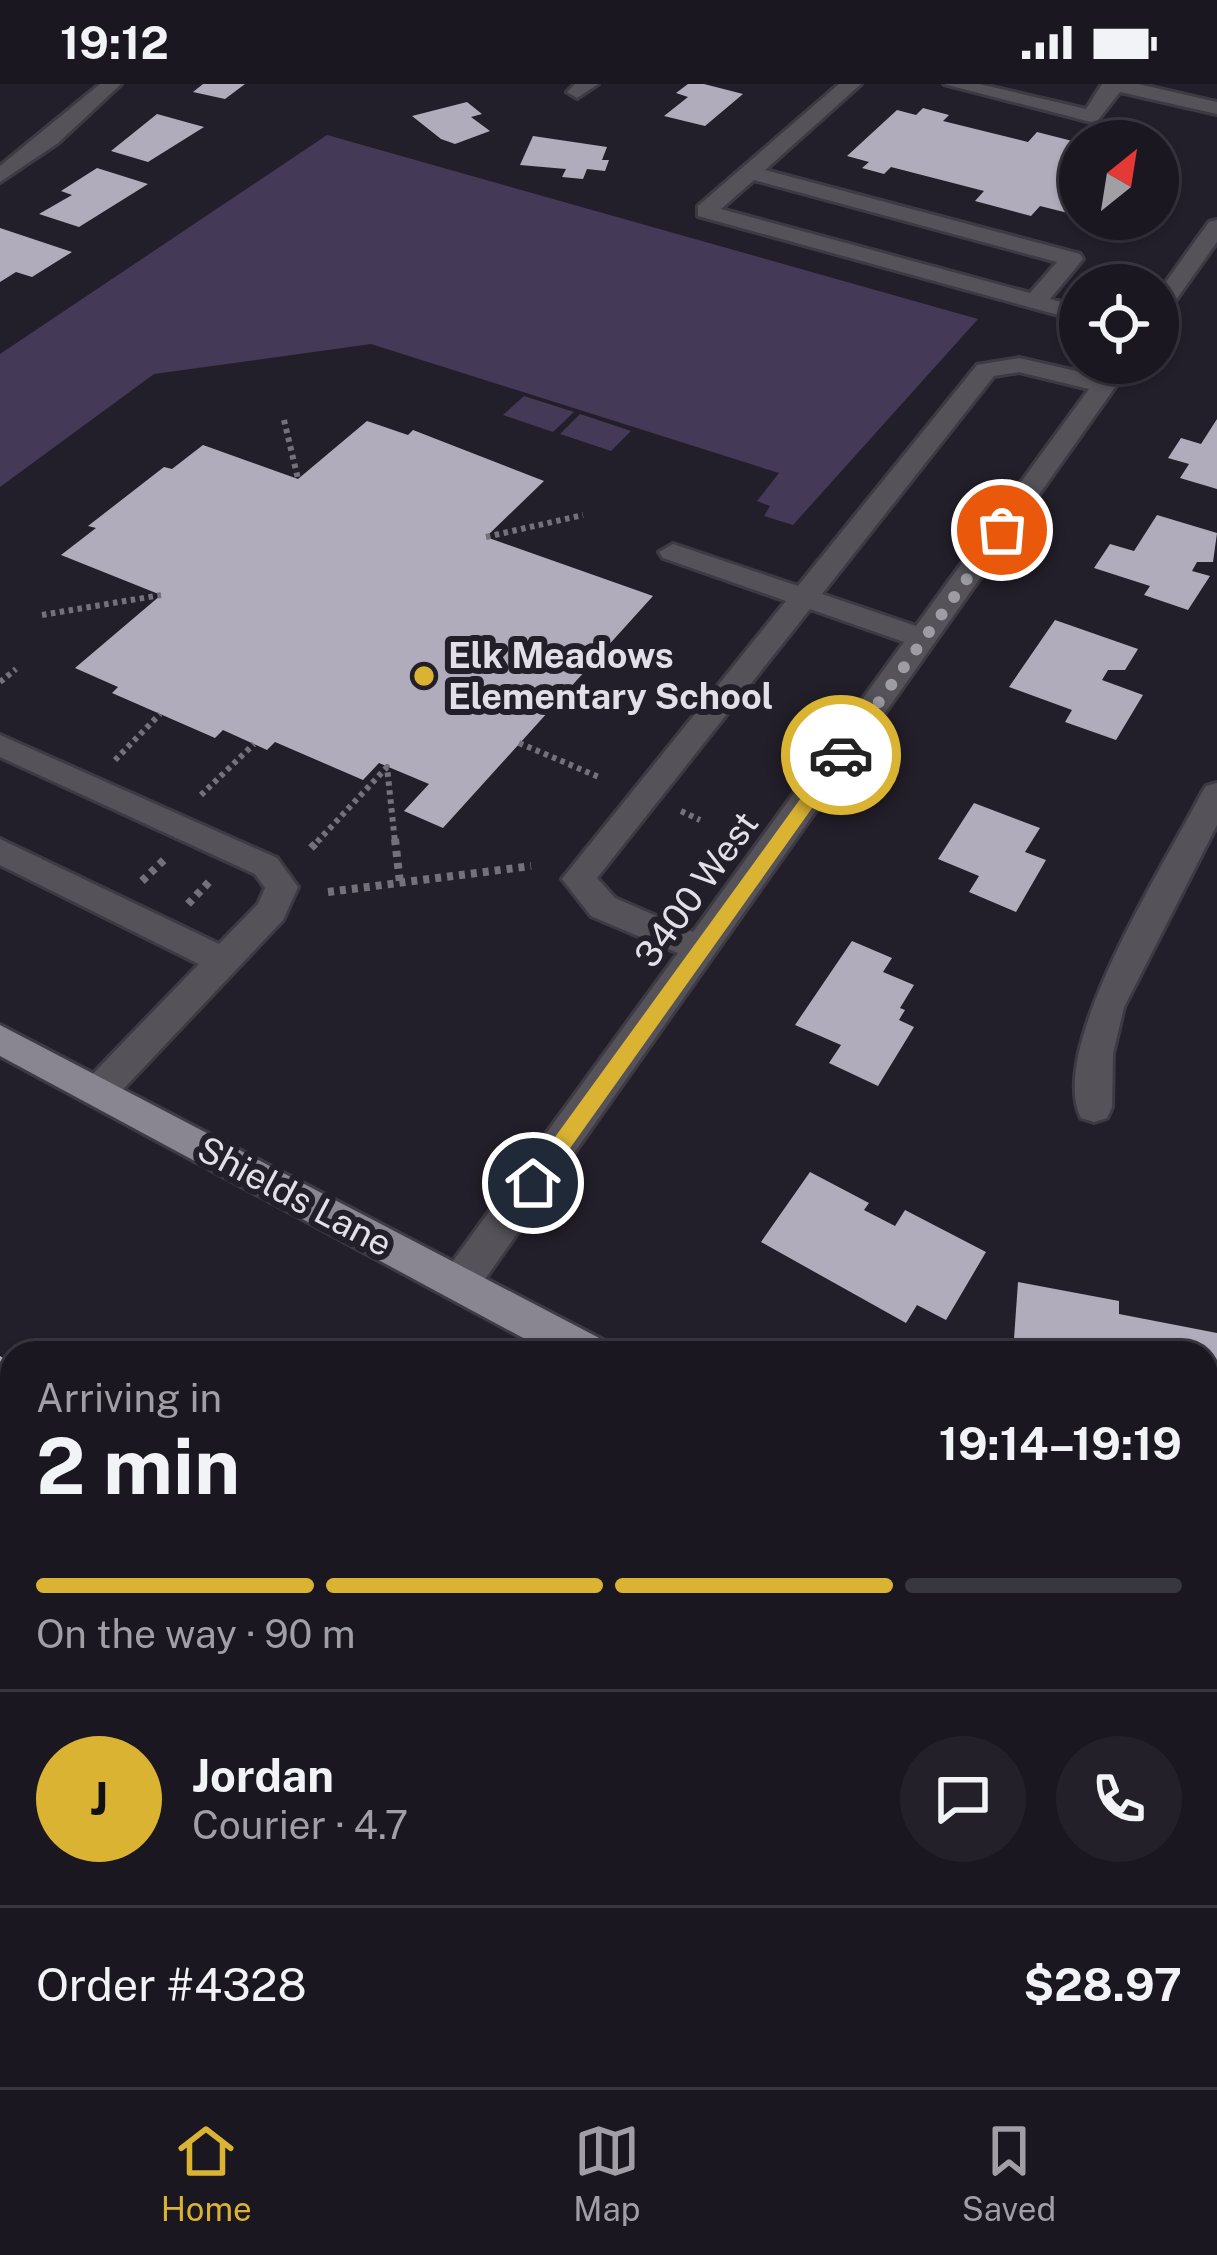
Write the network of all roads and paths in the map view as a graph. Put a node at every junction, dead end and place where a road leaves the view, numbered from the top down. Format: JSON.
{"nodes":[{"id":1,"x":111,"y":84,"type":"edge"},
{"id":2,"x":851,"y":84,"type":"edge"},
{"id":3,"x":954,"y":84,"type":"edge"},
{"id":4,"x":1114,"y":84,"type":"edge"},
{"id":5,"x":1217,"y":108,"type":"edge"},
{"id":6,"x":751,"y":173,"type":"junction"},
{"id":7,"x":0,"y":176,"type":"edge"},
{"id":8,"x":1217,"y":227,"type":"edge"},
{"id":9,"x":1179,"y":280,"type":"edge"},
{"id":10,"x":1035,"y":302,"type":"junction"},
{"id":11,"x":1059,"y":308,"type":"edge"},
{"id":12,"x":1059,"y":369,"type":"edge"},
{"id":13,"x":1105,"y":384,"type":"edge"},
{"id":14,"x":284,"y":419,"type":"dead end"},
{"id":15,"x":298,"y":479,"type":"dead end"},
{"id":16,"x":583,"y":515,"type":"dead end"},
{"id":17,"x":486,"y":536,"type":"dead end"},
{"id":18,"x":673,"y":552,"type":"dead end"},
{"id":19,"x":161,"y":596,"type":"dead end"},
{"id":20,"x":805,"y":598,"type":"junction"},
{"id":21,"x":42,"y":615,"type":"dead end"},
{"id":22,"x":925,"y":639,"type":"junction"},
{"id":23,"x":16,"y":669,"type":"dead end"},
{"id":24,"x":0,"y":682,"type":"edge"},
{"id":25,"x":160,"y":714,"type":"dead end"},
{"id":26,"x":519,"y":743,"type":"dead end"},
{"id":27,"x":254,"y":744,"type":"dead end"},
{"id":28,"x":0,"y":745,"type":"edge"},
{"id":29,"x":111,"y":764,"type":"dead end"},
{"id":30,"x":599,"y":777,"type":"dead end"},
{"id":31,"x":1217,"y":794,"type":"edge"},
{"id":32,"x":195,"y":800,"type":"dead end"},
{"id":33,"x":310,"y":848,"type":"dead end"},
{"id":34,"x":0,"y":851,"type":"edge"},
{"id":35,"x":531,"y":866,"type":"dead end"},
{"id":36,"x":400,"y":883,"type":"junction"},
{"id":37,"x":328,"y":892,"type":"dead end"},
{"id":38,"x":701,"y":949,"type":"junction"},
{"id":39,"x":223,"y":961,"type":"junction"},
{"id":40,"x":0,"y":1039,"type":"edge"},
{"id":41,"x":98,"y":1092,"type":"junction"},
{"id":42,"x":1094,"y":1107,"type":"dead end"},
{"id":43,"x":460,"y":1284,"type":"junction"},
{"id":44,"x":567,"y":1341,"type":"edge"}],
"edges":[{"from":1,"to":7,"type":"street"},
{"from":2,"to":6,"type":"street"},
{"from":3,"to":4,"type":"street"},
{"from":4,"to":5,"type":"street"},
{"from":6,"to":10,"type":"street"},
{"from":6,"to":10,"type":"street"},
{"from":8,"to":9,"type":"street"},
{"from":10,"to":11,"type":"street"},
{"from":12,"to":20,"type":"street"},
{"from":13,"to":22,"type":"street","name":"3400 West"},
{"from":14,"to":15,"type":"path"},
{"from":16,"to":17,"type":"path"},
{"from":18,"to":20,"type":"street"},
{"from":19,"to":21,"type":"path"},
{"from":20,"to":22,"type":"street"},
{"from":20,"to":38,"type":"street"},
{"from":22,"to":38,"type":"street","name":"3400 West"},
{"from":23,"to":24,"type":"path"},
{"from":25,"to":29,"type":"path"},
{"from":26,"to":30,"type":"path"},
{"from":27,"to":32,"type":"path"},
{"from":28,"to":39,"type":"street"},
{"from":31,"to":42,"type":"street"},
{"from":33,"to":36,"type":"path"},
{"from":34,"to":39,"type":"street"},
{"from":35,"to":36,"type":"path"},
{"from":36,"to":37,"type":"path"},
{"from":38,"to":43,"type":"street","name":"3400 West"},
{"from":39,"to":41,"type":"street"},
{"from":40,"to":41,"type":"main road","name":"Shields Lane"},
{"from":41,"to":43,"type":"main road","name":"Shields Lane"},
{"from":43,"to":44,"type":"main road","name":"Shields Lane"}]}
